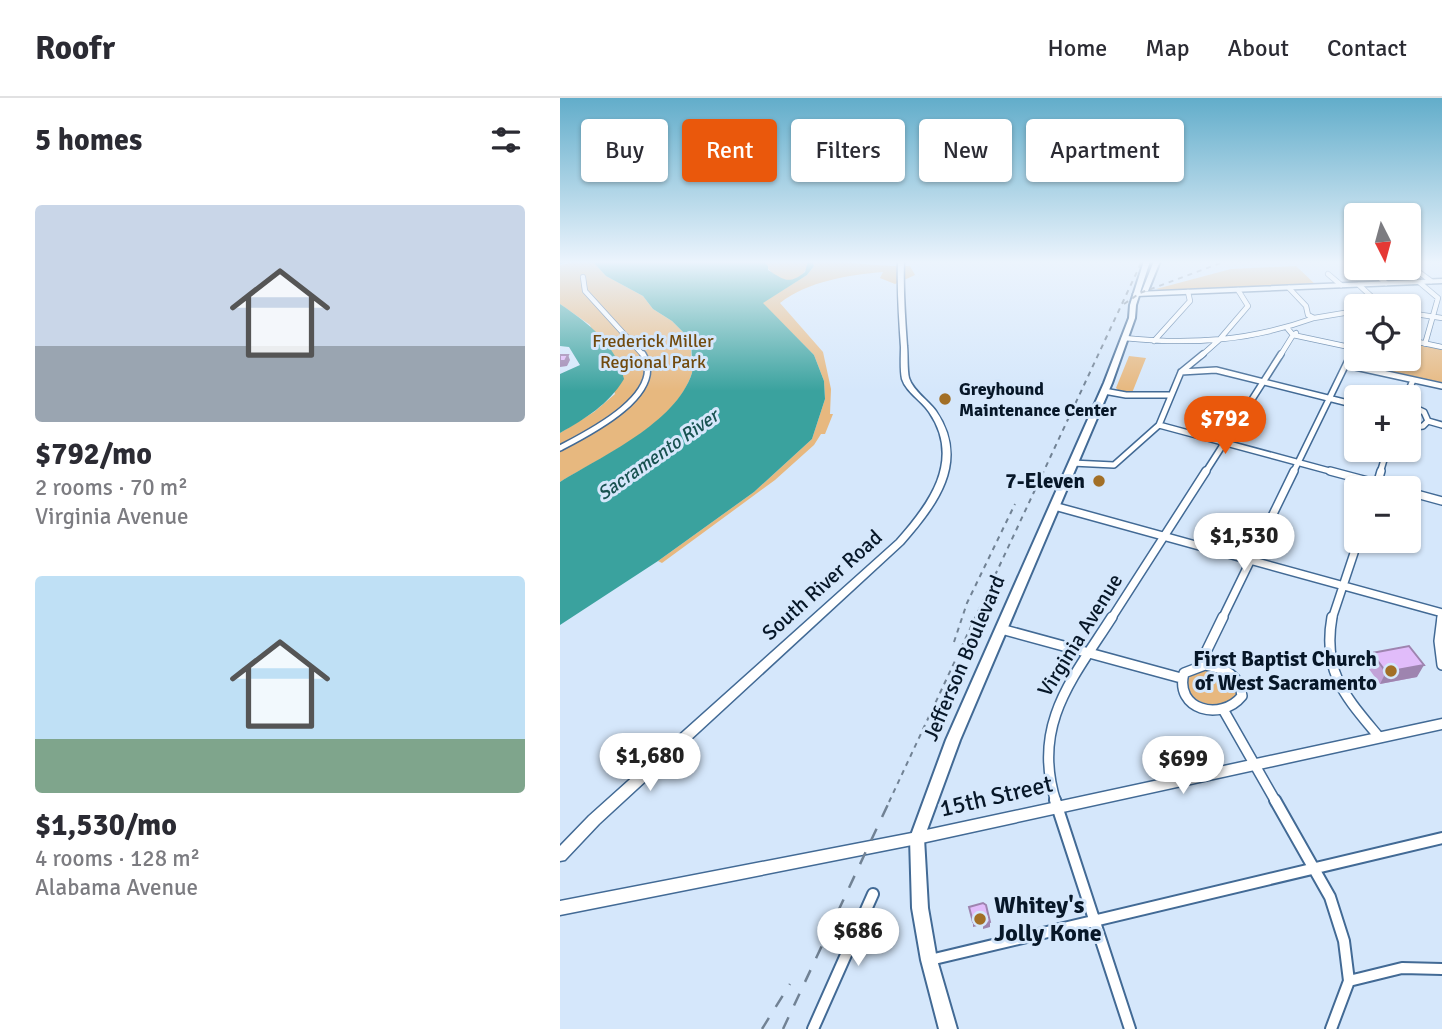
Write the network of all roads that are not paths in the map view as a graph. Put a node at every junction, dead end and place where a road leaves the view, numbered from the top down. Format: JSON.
{"nodes":[{"id":1,"x":600,"y":304,"type":"edge"},
{"id":2,"x":902,"y":304,"type":"edge"},
{"id":3,"x":1138,"y":304,"type":"edge"},
{"id":4,"x":1188,"y":304,"type":"edge"},
{"id":5,"x":1247,"y":304,"type":"edge"},
{"id":6,"x":1305,"y":304,"type":"edge"},
{"id":7,"x":1437,"y":304,"type":"edge"},
{"id":8,"x":1344,"y":312,"type":"edge"},
{"id":9,"x":1421,"y":315,"type":"edge"},
{"id":10,"x":1434,"y":317,"type":"junction"},
{"id":11,"x":1314,"y":318,"type":"junction"},
{"id":12,"x":1442,"y":318,"type":"edge"},
{"id":13,"x":1291,"y":332,"type":"junction"},
{"id":14,"x":1124,"y":338,"type":"junction"},
{"id":15,"x":1154,"y":341,"type":"junction"},
{"id":16,"x":1215,"y":342,"type":"junction"},
{"id":17,"x":1344,"y":343,"type":"edge"},
{"id":18,"x":1421,"y":343,"type":"edge"},
{"id":19,"x":1425,"y":344,"type":"junction"},
{"id":20,"x":1442,"y":347,"type":"edge"},
{"id":21,"x":1344,"y":369,"type":"edge"},
{"id":22,"x":1373,"y":371,"type":"edge"},
{"id":23,"x":1181,"y":372,"type":"junction"},
{"id":24,"x":1413,"y":380,"type":"junction"},
{"id":25,"x":1262,"y":383,"type":"junction"},
{"id":26,"x":1411,"y":385,"type":"edge"},
{"id":27,"x":1442,"y":386,"type":"edge"},
{"id":28,"x":1104,"y":391,"type":"junction"},
{"id":29,"x":1169,"y":395,"type":"junction"},
{"id":30,"x":1329,"y":398,"type":"junction"},
{"id":31,"x":1344,"y":402,"type":"edge"},
{"id":32,"x":1421,"y":411,"type":"edge"},
{"id":33,"x":1428,"y":421,"type":"junction"},
{"id":34,"x":1159,"y":425,"type":"junction"},
{"id":35,"x":1442,"y":425,"type":"edge"},
{"id":36,"x":1421,"y":426,"type":"edge"},
{"id":37,"x":1224,"y":442,"type":"junction"},
{"id":38,"x":560,"y":448,"type":"edge"},
{"id":39,"x":1298,"y":462,"type":"junction"},
{"id":40,"x":1072,"y":463,"type":"junction"},
{"id":41,"x":1344,"y":476,"type":"edge"},
{"id":42,"x":1421,"y":495,"type":"edge"},
{"id":43,"x":1442,"y":501,"type":"edge"},
{"id":44,"x":1054,"y":506,"type":"junction"},
{"id":45,"x":1166,"y":537,"type":"junction"},
{"id":46,"x":1354,"y":553,"type":"edge"},
{"id":47,"x":1250,"y":560,"type":"junction"},
{"id":48,"x":1342,"y":586,"type":"junction"},
{"id":49,"x":1442,"y":613,"type":"edge"},
{"id":50,"x":1001,"y":629,"type":"junction"},
{"id":51,"x":1089,"y":653,"type":"junction"},
{"id":52,"x":1205,"y":665,"type":"junction"},
{"id":53,"x":1442,"y":665,"type":"edge"},
{"id":54,"x":1181,"y":678,"type":"junction"},
{"id":55,"x":1224,"y":711,"type":"junction"},
{"id":56,"x":1442,"y":724,"type":"edge"},
{"id":57,"x":1379,"y":737,"type":"junction"},
{"id":58,"x":1254,"y":764,"type":"junction"},
{"id":59,"x":1057,"y":806,"type":"junction"},
{"id":60,"x":917,"y":838,"type":"junction"},
{"id":61,"x":1442,"y":838,"type":"edge"},
{"id":62,"x":560,"y":855,"type":"edge"},
{"id":63,"x":1314,"y":867,"type":"junction"},
{"id":64,"x":873,"y":894,"type":"dead end"},
{"id":65,"x":560,"y":908,"type":"edge"},
{"id":66,"x":1096,"y":920,"type":"junction"},
{"id":67,"x":929,"y":961,"type":"junction"},
{"id":68,"x":1442,"y":969,"type":"edge"},
{"id":69,"x":1349,"y":981,"type":"junction"},
{"id":70,"x":813,"y":1029,"type":"edge"},
{"id":71,"x":948,"y":1029,"type":"edge"},
{"id":72,"x":1130,"y":1029,"type":"edge"},
{"id":73,"x":1331,"y":1029,"type":"edge"}],
"edges":[{"from":1,"to":38,"type":"street"},
{"from":2,"to":62,"type":"street","name":"South River Road"},
{"from":3,"to":14,"type":"main road","name":"Jefferson Boulevard"},
{"from":4,"to":15,"type":"street"},
{"from":5,"to":16,"type":"street"},
{"from":6,"to":11,"type":"street"},
{"from":7,"to":10,"type":"street"},
{"from":8,"to":11,"type":"street","name":"Virginia Avenue"},
{"from":9,"to":10,"type":"street"},
{"from":10,"to":12,"type":"street"},
{"from":10,"to":19,"type":"street"},
{"from":11,"to":13,"type":"street","name":"Virginia Avenue"},
{"from":13,"to":16,"type":"street"},
{"from":13,"to":17,"type":"street"},
{"from":13,"to":25,"type":"street","name":"Virginia Avenue"},
{"from":14,"to":15,"type":"street"},
{"from":14,"to":28,"type":"main road","name":"Jefferson Boulevard"},
{"from":15,"to":16,"type":"street"},
{"from":16,"to":23,"type":"street"},
{"from":18,"to":19,"type":"street"},
{"from":19,"to":20,"type":"street"},
{"from":21,"to":30,"type":"street"},
{"from":22,"to":24,"type":"street"},
{"from":23,"to":25,"type":"street"},
{"from":23,"to":29,"type":"street"},
{"from":24,"to":26,"type":"street"},
{"from":24,"to":27,"type":"street"},
{"from":25,"to":30,"type":"street"},
{"from":25,"to":37,"type":"street","name":"Virginia Avenue"},
{"from":28,"to":29,"type":"street"},
{"from":28,"to":40,"type":"main road","name":"Jefferson Boulevard"},
{"from":29,"to":34,"type":"street"},
{"from":30,"to":31,"type":"street"},
{"from":30,"to":39,"type":"street"},
{"from":32,"to":33,"type":"street"},
{"from":33,"to":35,"type":"street"},
{"from":33,"to":36,"type":"street"},
{"from":34,"to":37,"type":"street"},
{"from":34,"to":40,"type":"street"},
{"from":37,"to":39,"type":"street"},
{"from":37,"to":45,"type":"street","name":"Virginia Avenue"},
{"from":39,"to":41,"type":"street"},
{"from":39,"to":47,"type":"street"},
{"from":40,"to":44,"type":"main road","name":"Jefferson Boulevard"},
{"from":42,"to":43,"type":"street"},
{"from":44,"to":45,"type":"street"},
{"from":44,"to":50,"type":"main road","name":"Jefferson Boulevard"},
{"from":45,"to":47,"type":"street"},
{"from":45,"to":51,"type":"street","name":"Virginia Avenue"},
{"from":46,"to":48,"type":"street"},
{"from":47,"to":48,"type":"street"},
{"from":47,"to":52,"type":"street"},
{"from":48,"to":49,"type":"street"},
{"from":48,"to":57,"type":"street"},
{"from":49,"to":53,"type":"street"},
{"from":50,"to":51,"type":"street"},
{"from":50,"to":60,"type":"main road","name":"Jefferson Boulevard"},
{"from":51,"to":54,"type":"street"},
{"from":51,"to":59,"type":"street","name":"Virginia Avenue"},
{"from":52,"to":54,"type":"street"},
{"from":52,"to":55,"type":"street"},
{"from":54,"to":55,"type":"street"},
{"from":55,"to":58,"type":"street"},
{"from":56,"to":57,"type":"street","name":"15th Street"},
{"from":57,"to":58,"type":"street","name":"15th Street"},
{"from":58,"to":59,"type":"street","name":"15th Street"},
{"from":58,"to":63,"type":"street"},
{"from":59,"to":60,"type":"street","name":"15th Street"},
{"from":59,"to":66,"type":"street","name":"Virginia Avenue"},
{"from":60,"to":65,"type":"street","name":"15th Street"},
{"from":60,"to":67,"type":"main road","name":"Jefferson Boulevard"},
{"from":61,"to":63,"type":"street"},
{"from":63,"to":66,"type":"street"},
{"from":63,"to":69,"type":"street"},
{"from":64,"to":70,"type":"street"},
{"from":66,"to":67,"type":"street"},
{"from":66,"to":72,"type":"street","name":"Virginia Avenue"},
{"from":67,"to":71,"type":"main road","name":"Jefferson Boulevard"},
{"from":68,"to":69,"type":"street"},
{"from":69,"to":73,"type":"street"}]}
